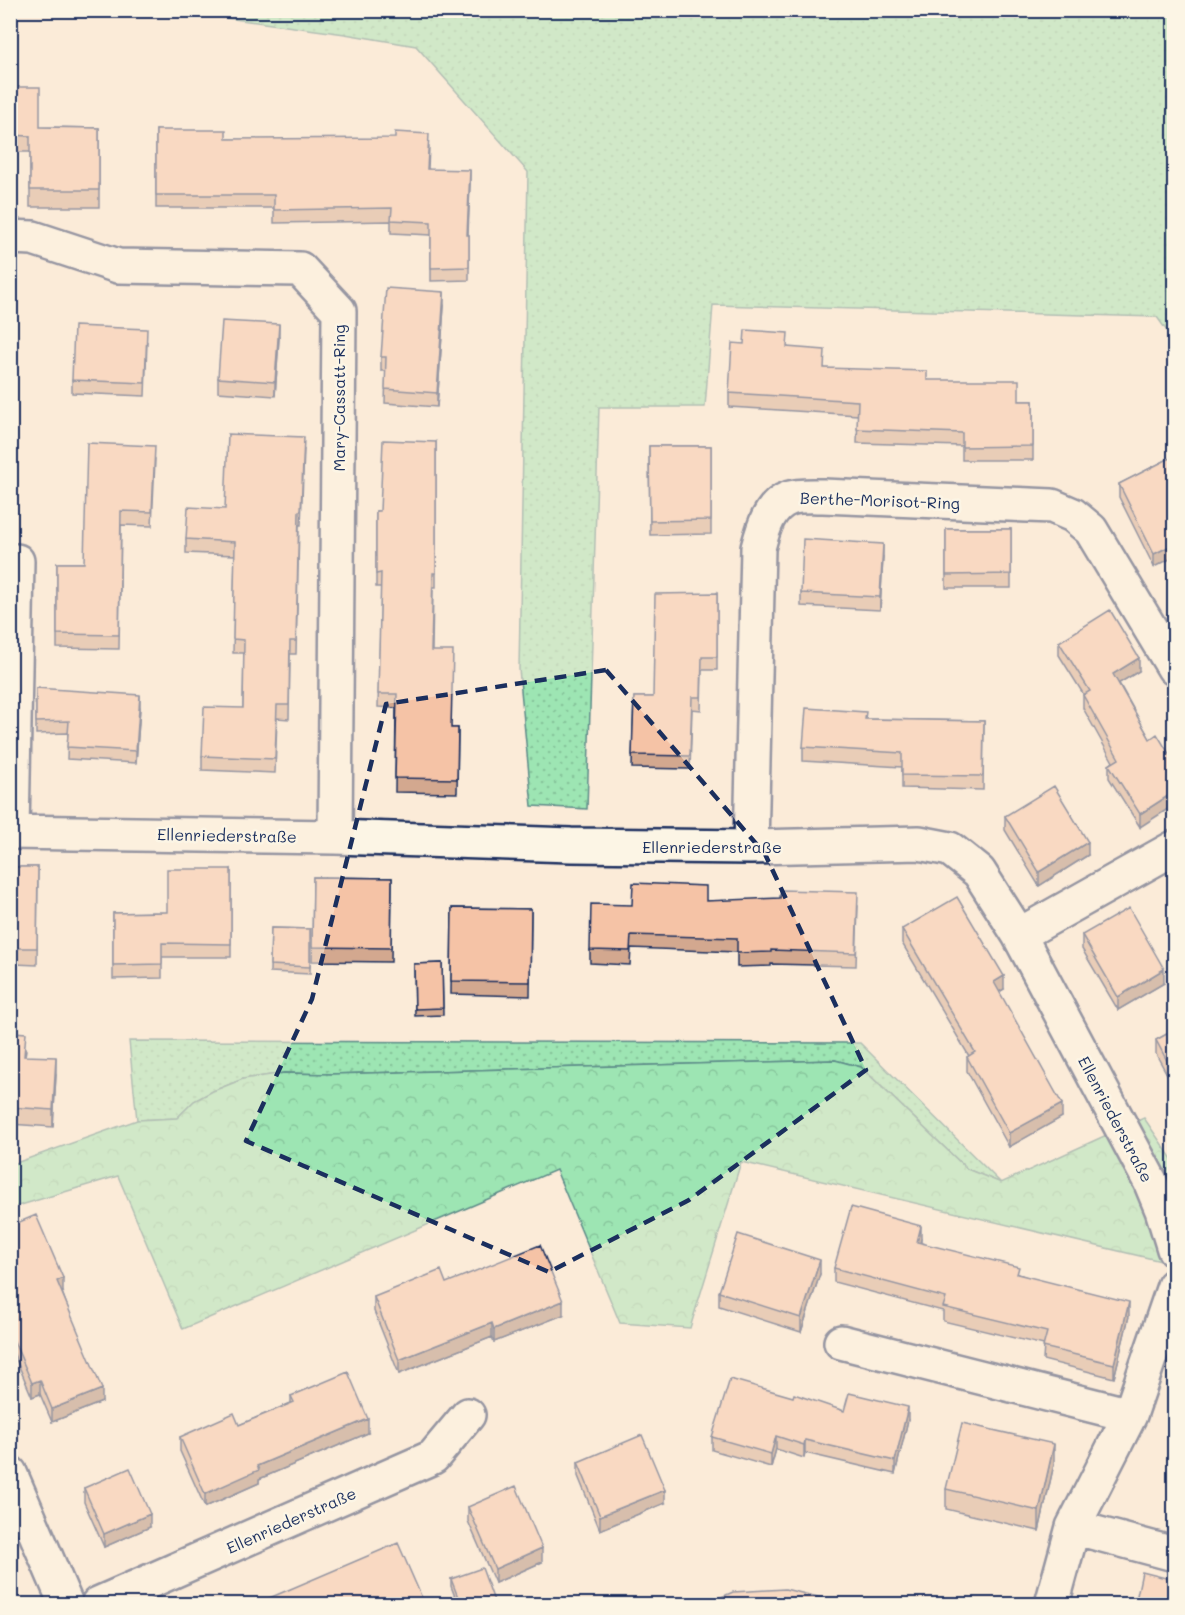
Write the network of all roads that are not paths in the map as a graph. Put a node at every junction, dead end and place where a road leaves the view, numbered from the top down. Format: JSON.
{"nodes":[{"id":1,"x":10,"y":237,"type":"edge"},
{"id":2,"x":17,"y":561,"type":"dead end"},
{"id":3,"x":1174,"y":668,"type":"edge"},
{"id":4,"x":11,"y":832,"type":"edge"},
{"id":5,"x":335,"y":837,"type":"junction"},
{"id":6,"x":751,"y":847,"type":"junction"},
{"id":7,"x":1174,"y":848,"type":"edge"},
{"id":8,"x":1019,"y":935,"type":"junction"},
{"id":9,"x":1174,"y":1249,"type":"edge"},
{"id":10,"x":1174,"y":1286,"type":"edge"},
{"id":11,"x":841,"y":1342,"type":"dead end"},
{"id":12,"x":468,"y":1415,"type":"dead end"},
{"id":13,"x":1130,"y":1415,"type":"junction"},
{"id":14,"x":10,"y":1473,"type":"edge"},
{"id":15,"x":1073,"y":1527,"type":"junction"},
{"id":16,"x":1174,"y":1554,"type":"edge"},
{"id":17,"x":66,"y":1605,"type":"edge"},
{"id":18,"x":98,"y":1605,"type":"edge"},
{"id":19,"x":1052,"y":1605,"type":"edge"}],
"edges":[{"from":1,"to":5,"type":"street","name":"Mary-Cassatt-Ring"},
{"from":2,"to":4,"type":"street","name":"Ellenriederstraße"},
{"from":3,"to":6,"type":"street","name":"Berthe-Morisot-Ring"},
{"from":4,"to":5,"type":"street","name":"Ellenriederstraße"},
{"from":5,"to":6,"type":"street","name":"Ellenriederstraße"},
{"from":6,"to":8,"type":"street","name":"Ellenriederstraße"},
{"from":7,"to":8,"type":"street"},
{"from":8,"to":9,"type":"street","name":"Ellenriederstraße"},
{"from":10,"to":13,"type":"street"},
{"from":11,"to":13,"type":"street"},
{"from":12,"to":18,"type":"street","name":"Ellenriederstraße"},
{"from":13,"to":15,"type":"street"},
{"from":14,"to":17,"type":"street"},
{"from":15,"to":16,"type":"street"},
{"from":15,"to":19,"type":"street"}]}
